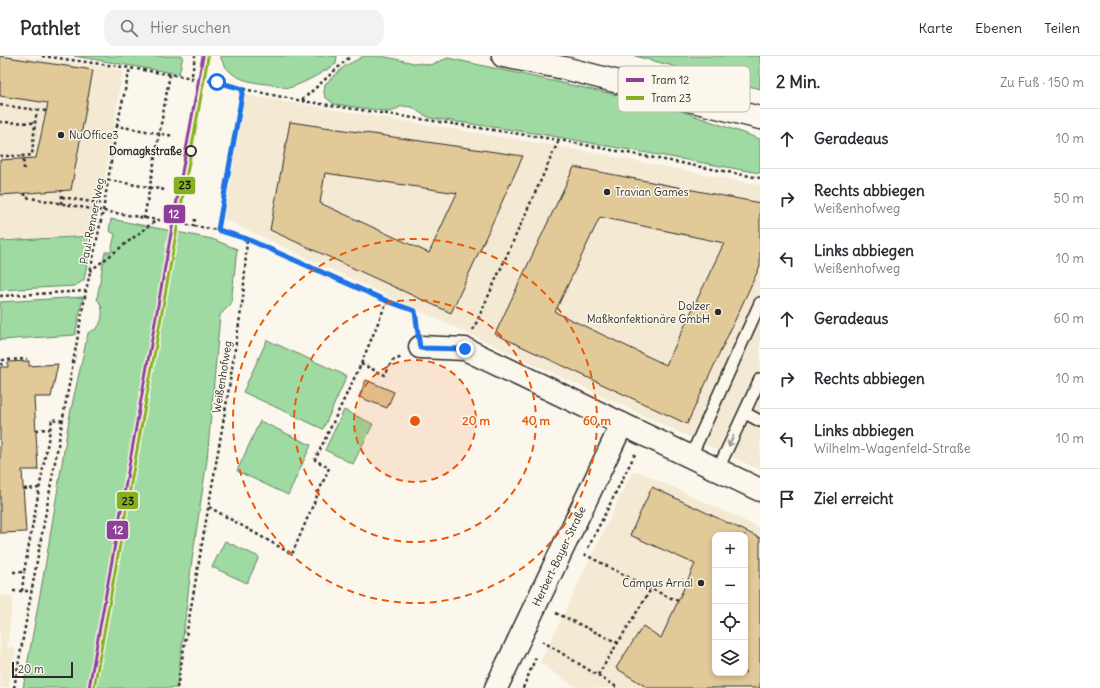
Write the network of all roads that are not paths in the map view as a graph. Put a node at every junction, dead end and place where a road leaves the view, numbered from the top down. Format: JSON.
{"nodes":[{"id":1,"x":503,"y":56,"type":"edge"},
{"id":2,"x":618,"y":82,"type":"edge"},
{"id":3,"x":736,"y":112,"type":"edge"},
{"id":4,"x":760,"y":118,"type":"edge"},
{"id":5,"x":760,"y":303,"type":"edge"},
{"id":6,"x":420,"y":348,"type":"road end"},
{"id":7,"x":760,"y":380,"type":"edge"},
{"id":8,"x":744,"y":413,"type":"junction"},
{"id":9,"x":760,"y":421,"type":"edge"},
{"id":10,"x":622,"y":424,"type":"junction"},
{"id":11,"x":691,"y":456,"type":"junction"},
{"id":12,"x":718,"y":469,"type":"junction"},
{"id":13,"x":758,"y":485,"type":"edge"},
{"id":14,"x":496,"y":688,"type":"edge"}],
"edges":[{"from":1,"to":2,"type":"street"},
{"from":3,"to":4,"type":"street"},
{"from":5,"to":11,"type":"lane"},
{"from":6,"to":10,"type":"street"},
{"from":7,"to":8,"type":"lane"},
{"from":8,"to":9,"type":"lane"},
{"from":8,"to":12,"type":"lane","one_way":true},
{"from":10,"to":11,"type":"street"},
{"from":10,"to":14,"type":"street","name":"Herbert-Bayer-Straße"},
{"from":11,"to":12,"type":"street"},
{"from":12,"to":13,"type":"street"}]}
